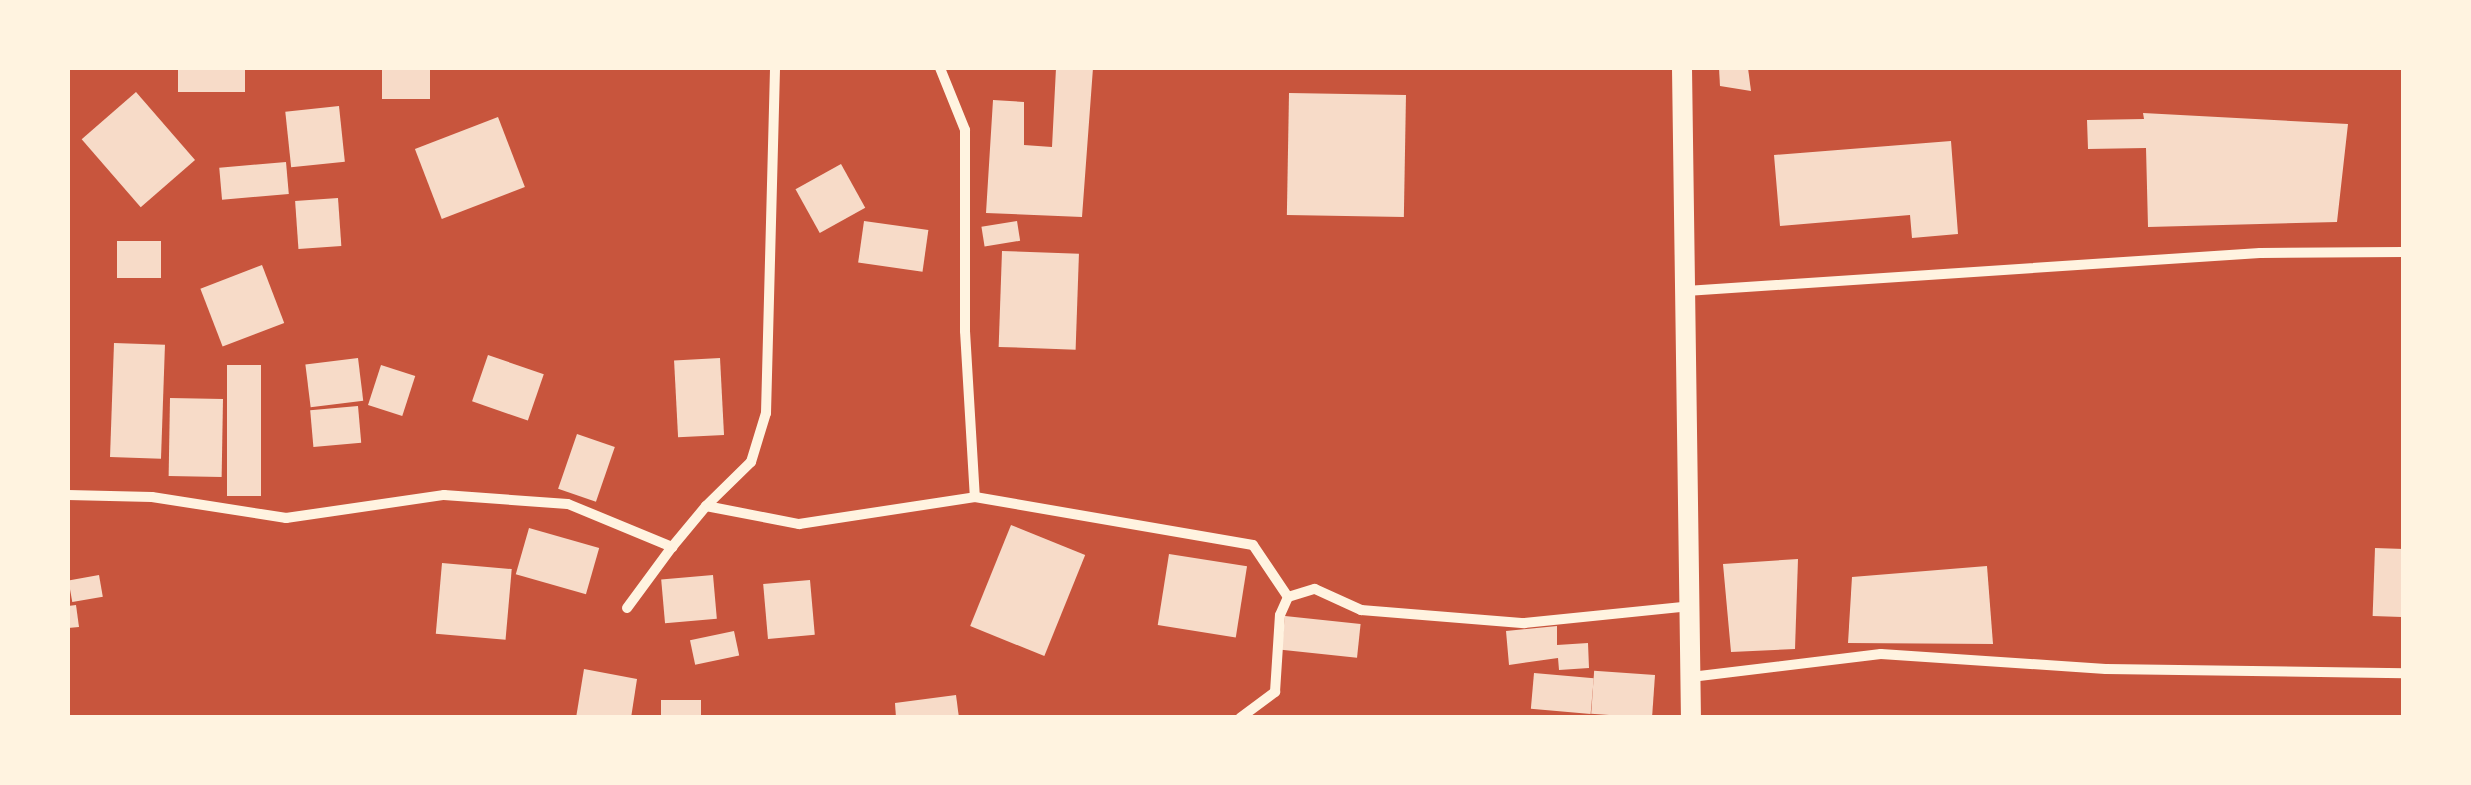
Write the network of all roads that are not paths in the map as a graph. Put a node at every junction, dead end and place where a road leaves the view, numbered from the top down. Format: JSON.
{"nodes":[{"id":1,"x":775,"y":68,"type":"edge"},
{"id":2,"x":940,"y":68,"type":"edge"},
{"id":3,"x":1682,"y":68,"type":"edge"},
{"id":4,"x":2404,"y":252,"type":"edge"},
{"id":5,"x":1686,"y":291,"type":"junction"},
{"id":6,"x":68,"y":496,"type":"edge"},
{"id":7,"x":976,"y":496,"type":"junction"},
{"id":8,"x":706,"y":506,"type":"junction"},
{"id":9,"x":672,"y":547,"type":"junction"},
{"id":10,"x":1288,"y":597,"type":"junction"},
{"id":11,"x":1690,"y":606,"type":"junction"},
{"id":12,"x":628,"y":608,"type":"dead end"},
{"id":13,"x":2404,"y":673,"type":"edge"},
{"id":14,"x":1690,"y":677,"type":"junction"},
{"id":15,"x":1240,"y":718,"type":"edge"},
{"id":16,"x":1691,"y":718,"type":"edge"}],
"edges":[{"from":1,"to":8,"type":"street"},
{"from":2,"to":7,"type":"street"},
{"from":3,"to":5,"type":"main road"},
{"from":4,"to":5,"type":"street"},
{"from":5,"to":11,"type":"main road"},
{"from":6,"to":9,"type":"street"},
{"from":7,"to":8,"type":"street"},
{"from":7,"to":10,"type":"street"},
{"from":8,"to":9,"type":"street"},
{"from":9,"to":12,"type":"street"},
{"from":10,"to":11,"type":"street"},
{"from":10,"to":15,"type":"street"},
{"from":11,"to":14,"type":"main road"},
{"from":13,"to":14,"type":"street"},
{"from":14,"to":16,"type":"main road"}]}
